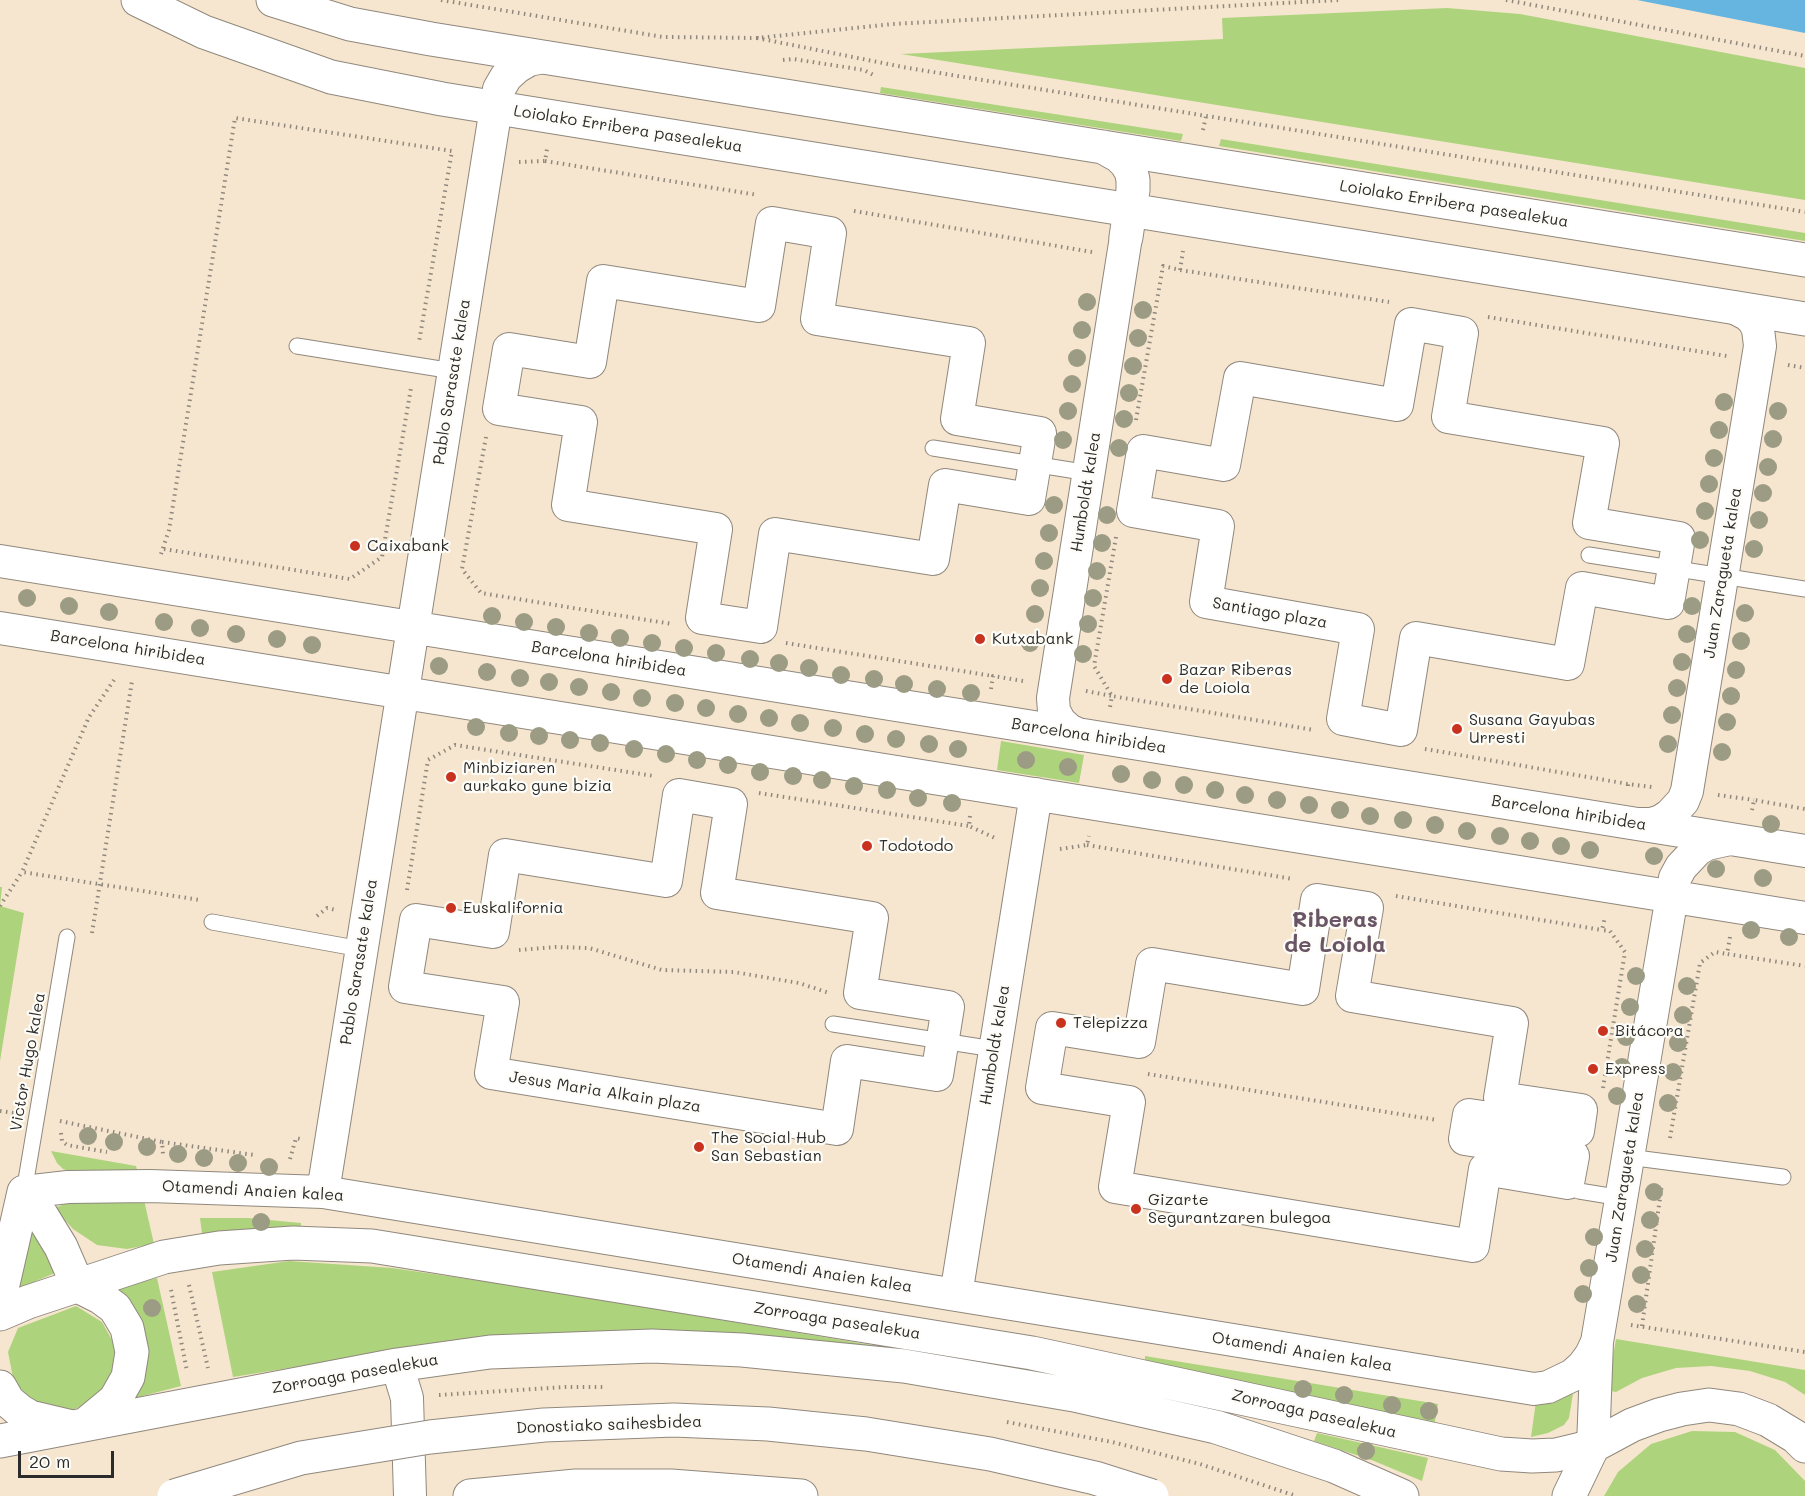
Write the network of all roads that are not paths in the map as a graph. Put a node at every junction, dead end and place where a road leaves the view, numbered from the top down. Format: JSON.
{"nodes":[{"id":1,"x":138,"y":0,"type":"edge"},
{"id":2,"x":273,"y":0,"type":"edge"},
{"id":3,"x":543,"y":57,"type":"junction"},
{"id":4,"x":496,"y":108,"type":"junction"},
{"id":5,"x":1103,"y":147,"type":"junction"},
{"id":6,"x":1138,"y":220,"type":"junction"},
{"id":7,"x":1805,"y":260,"type":"edge"},
{"id":8,"x":1733,"y":307,"type":"junction"},
{"id":9,"x":1805,"y":319,"type":"edge"},
{"id":10,"x":297,"y":346,"type":"dead end"},
{"id":11,"x":453,"y":371,"type":"junction"},
{"id":12,"x":933,"y":448,"type":"dead end"},
{"id":13,"x":1035,"y":465,"type":"junction"},
{"id":14,"x":1089,"y":473,"type":"junction"},
{"id":15,"x":1589,"y":555,"type":"dead end"},
{"id":16,"x":0,"y":561,"type":"edge"},
{"id":17,"x":1674,"y":568,"type":"junction"},
{"id":18,"x":1722,"y":576,"type":"junction"},
{"id":19,"x":419,"y":589,"type":"junction"},
{"id":20,"x":1805,"y":589,"type":"edge"},
{"id":21,"x":373,"y":621,"type":"junction"},
{"id":22,"x":412,"y":627,"type":"junction"},
{"id":23,"x":0,"y":628,"type":"edge"},
{"id":24,"x":407,"y":661,"type":"junction"},
{"id":25,"x":362,"y":686,"type":"junction"},
{"id":26,"x":402,"y":692,"type":"junction"},
{"id":27,"x":433,"y":697,"type":"junction"},
{"id":28,"x":395,"y":732,"type":"junction"},
{"id":29,"x":1080,"y":735,"type":"junction"},
{"id":30,"x":1036,"y":794,"type":"junction"},
{"id":31,"x":1640,"y":824,"type":"junction"},
{"id":32,"x":1740,"y":829,"type":"junction"},
{"id":33,"x":1805,"y":851,"type":"edge"},
{"id":34,"x":1634,"y":890,"type":"junction"},
{"id":35,"x":1672,"y":897,"type":"junction"},
{"id":36,"x":1805,"y":918,"type":"edge"},
{"id":37,"x":212,"y":922,"type":"dead end"},
{"id":38,"x":1666,"y":935,"type":"junction"},
{"id":39,"x":67,"y":937,"type":"dead end"},
{"id":40,"x":361,"y":949,"type":"junction"},
{"id":41,"x":1512,"y":1023,"type":"joint"},
{"id":42,"x":833,"y":1024,"type":"dead end"},
{"id":43,"x":942,"y":1041,"type":"junction"},
{"id":44,"x":994,"y":1049,"type":"junction"},
{"id":45,"x":1628,"y":1157,"type":"junction"},
{"id":46,"x":1783,"y":1177,"type":"dead end"},
{"id":47,"x":1579,"y":1191,"type":"dead end"},
{"id":48,"x":24,"y":1192,"type":"junction"},
{"id":49,"x":323,"y":1192,"type":"junction"},
{"id":50,"x":1622,"y":1198,"type":"junction"},
{"id":51,"x":78,"y":1286,"type":"junction"},
{"id":52,"x":956,"y":1295,"type":"junction"},
{"id":53,"x":0,"y":1297,"type":"edge"},
{"id":54,"x":0,"y":1314,"type":"edge"},
{"id":55,"x":1597,"y":1342,"type":"junction"},
{"id":56,"x":398,"y":1365,"type":"junction"},
{"id":57,"x":0,"y":1387,"type":"edge"},
{"id":58,"x":78,"y":1426,"type":"junction"},
{"id":59,"x":1585,"y":1439,"type":"junction"},
{"id":60,"x":0,"y":1441,"type":"edge"},
{"id":61,"x":1805,"y":1446,"type":"edge"},
{"id":62,"x":174,"y":1496,"type":"edge"},
{"id":63,"x":410,"y":1496,"type":"edge"},
{"id":64,"x":470,"y":1496,"type":"edge"},
{"id":65,"x":801,"y":1496,"type":"edge"},
{"id":66,"x":1152,"y":1496,"type":"edge"},
{"id":67,"x":1402,"y":1496,"type":"edge"},
{"id":68,"x":1569,"y":1496,"type":"edge"}],
"edges":[{"from":1,"to":4,"type":"main road","name":"Loiolako Erribera pasealekua"},
{"from":2,"to":3,"type":"main road","name":"Loiolako Erribera pasealekua"},
{"from":3,"to":4,"type":"street","name":"Pablo Sarasate kalea"},
{"from":3,"to":5,"type":"main road","name":"Loiolako Erribera pasealekua"},
{"from":4,"to":6,"type":"main road","name":"Loiolako Erribera pasealekua"},
{"from":4,"to":11,"type":"street","name":"Pablo Sarasate kalea"},
{"from":5,"to":6,"type":"main road","name":"Loiolako Erribera pasealekua"},
{"from":5,"to":7,"type":"main road","name":"Loiolako Erribera pasealekua"},
{"from":6,"to":8,"type":"main road","name":"Loiolako Erribera pasealekua"},
{"from":6,"to":14,"type":"street","name":"Humboldt kalea"},
{"from":8,"to":9,"type":"main road","name":"Loiolako Erribera pasealekua"},
{"from":8,"to":18,"type":"street","name":"Juan Zaragueta kalea"},
{"from":10,"to":11,"type":"lane"},
{"from":11,"to":19,"type":"street","name":"Pablo Sarasate kalea"},
{"from":12,"to":13,"type":"lane"},
{"from":13,"to":13,"type":"street"},
{"from":13,"to":14,"type":"lane"},
{"from":14,"to":29,"type":"street","name":"Humboldt kalea"},
{"from":15,"to":17,"type":"lane"},
{"from":16,"to":21,"type":"street","name":"Barcelona hiribidea"},
{"from":17,"to":17,"type":"street","name":"Santiago plaza"},
{"from":17,"to":18,"type":"lane"},
{"from":18,"to":20,"type":"lane"},
{"from":18,"to":31,"type":"street","name":"Juan Zaragueta kalea"},
{"from":19,"to":21,"type":"street","name":"Barcelona hiribidea"},
{"from":19,"to":22,"type":"street","name":"Pablo Sarasate kalea"},
{"from":21,"to":22,"type":"street","name":"Barcelona hiribidea"},
{"from":22,"to":24,"type":"street","name":"Pablo Sarasate kalea"},
{"from":22,"to":29,"type":"street","name":"Barcelona hiribidea"},
{"from":23,"to":25,"type":"street","name":"Barcelona hiribidea"},
{"from":24,"to":26,"type":"street","name":"Pablo Sarasate kalea"},
{"from":24,"to":27,"type":"street"},
{"from":25,"to":26,"type":"street","name":"Barcelona hiribidea"},
{"from":25,"to":28,"type":"street","name":"Pablo Sarasate kalea"},
{"from":26,"to":27,"type":"street","name":"Barcelona hiribidea"},
{"from":26,"to":28,"type":"street","name":"Pablo Sarasate kalea"},
{"from":27,"to":30,"type":"street","name":"Barcelona hiribidea"},
{"from":28,"to":40,"type":"street","name":"Pablo Sarasate kalea"},
{"from":29,"to":31,"type":"street","name":"Barcelona hiribidea"},
{"from":30,"to":34,"type":"street","name":"Barcelona hiribidea"},
{"from":30,"to":44,"type":"street","name":"Humboldt kalea"},
{"from":31,"to":32,"type":"street","name":"Barcelona hiribidea"},
{"from":32,"to":33,"type":"street","name":"Barcelona hiribidea"},
{"from":32,"to":35,"type":"street","name":"Juan Zaragueta kalea"},
{"from":34,"to":35,"type":"street","name":"Barcelona hiribidea"},
{"from":34,"to":38,"type":"street","name":"Juan Zaragueta kalea"},
{"from":35,"to":36,"type":"street","name":"Barcelona hiribidea"},
{"from":35,"to":38,"type":"street","name":"Juan Zaragueta kalea"},
{"from":37,"to":40,"type":"lane"},
{"from":38,"to":45,"type":"street","name":"Juan Zaragueta kalea"},
{"from":39,"to":48,"type":"lane","name":"Victor Hugo kalea"},
{"from":40,"to":49,"type":"street","name":"Pablo Sarasate kalea"},
{"from":41,"to":41,"type":"street"},
{"from":42,"to":43,"type":"lane"},
{"from":43,"to":43,"type":"street","name":"Jesus Maria Alkain plaza"},
{"from":43,"to":44,"type":"lane"},
{"from":44,"to":52,"type":"street","name":"Humboldt kalea"},
{"from":45,"to":46,"type":"lane"},
{"from":45,"to":50,"type":"street","name":"Juan Zaragueta kalea"},
{"from":47,"to":50,"type":"lane"},
{"from":48,"to":49,"type":"street","name":"Otamendi Anaien kalea"},
{"from":48,"to":51,"type":"main road"},
{"from":48,"to":53,"type":"main road"},
{"from":49,"to":52,"type":"street","name":"Otamendi Anaien kalea"},
{"from":50,"to":55,"type":"street","name":"Juan Zaragueta kalea"},
{"from":51,"to":54,"type":"main road","name":"Zorroaga pasealekua"},
{"from":51,"to":58,"type":"main road"},
{"from":51,"to":59,"type":"main road","name":"Zorroaga pasealekua"},
{"from":52,"to":55,"type":"street","name":"Otamendi Anaien kalea"},
{"from":55,"to":59,"type":"street","name":"Juan Zaragueta kalea"},
{"from":56,"to":58,"type":"main road","name":"Zorroaga pasealekua"},
{"from":56,"to":63,"type":"street"},
{"from":56,"to":67,"type":"main road","name":"Zorroaga pasealekua"},
{"from":57,"to":58,"type":"main road"},
{"from":58,"to":60,"type":"main road","name":"Zorroaga pasealekua"},
{"from":59,"to":61,"type":"main road"},
{"from":59,"to":68,"type":"main road"},
{"from":62,"to":66,"type":"main road","name":"Donostiako saihesbidea","bridge":true},
{"from":64,"to":65,"type":"main road"}]}
